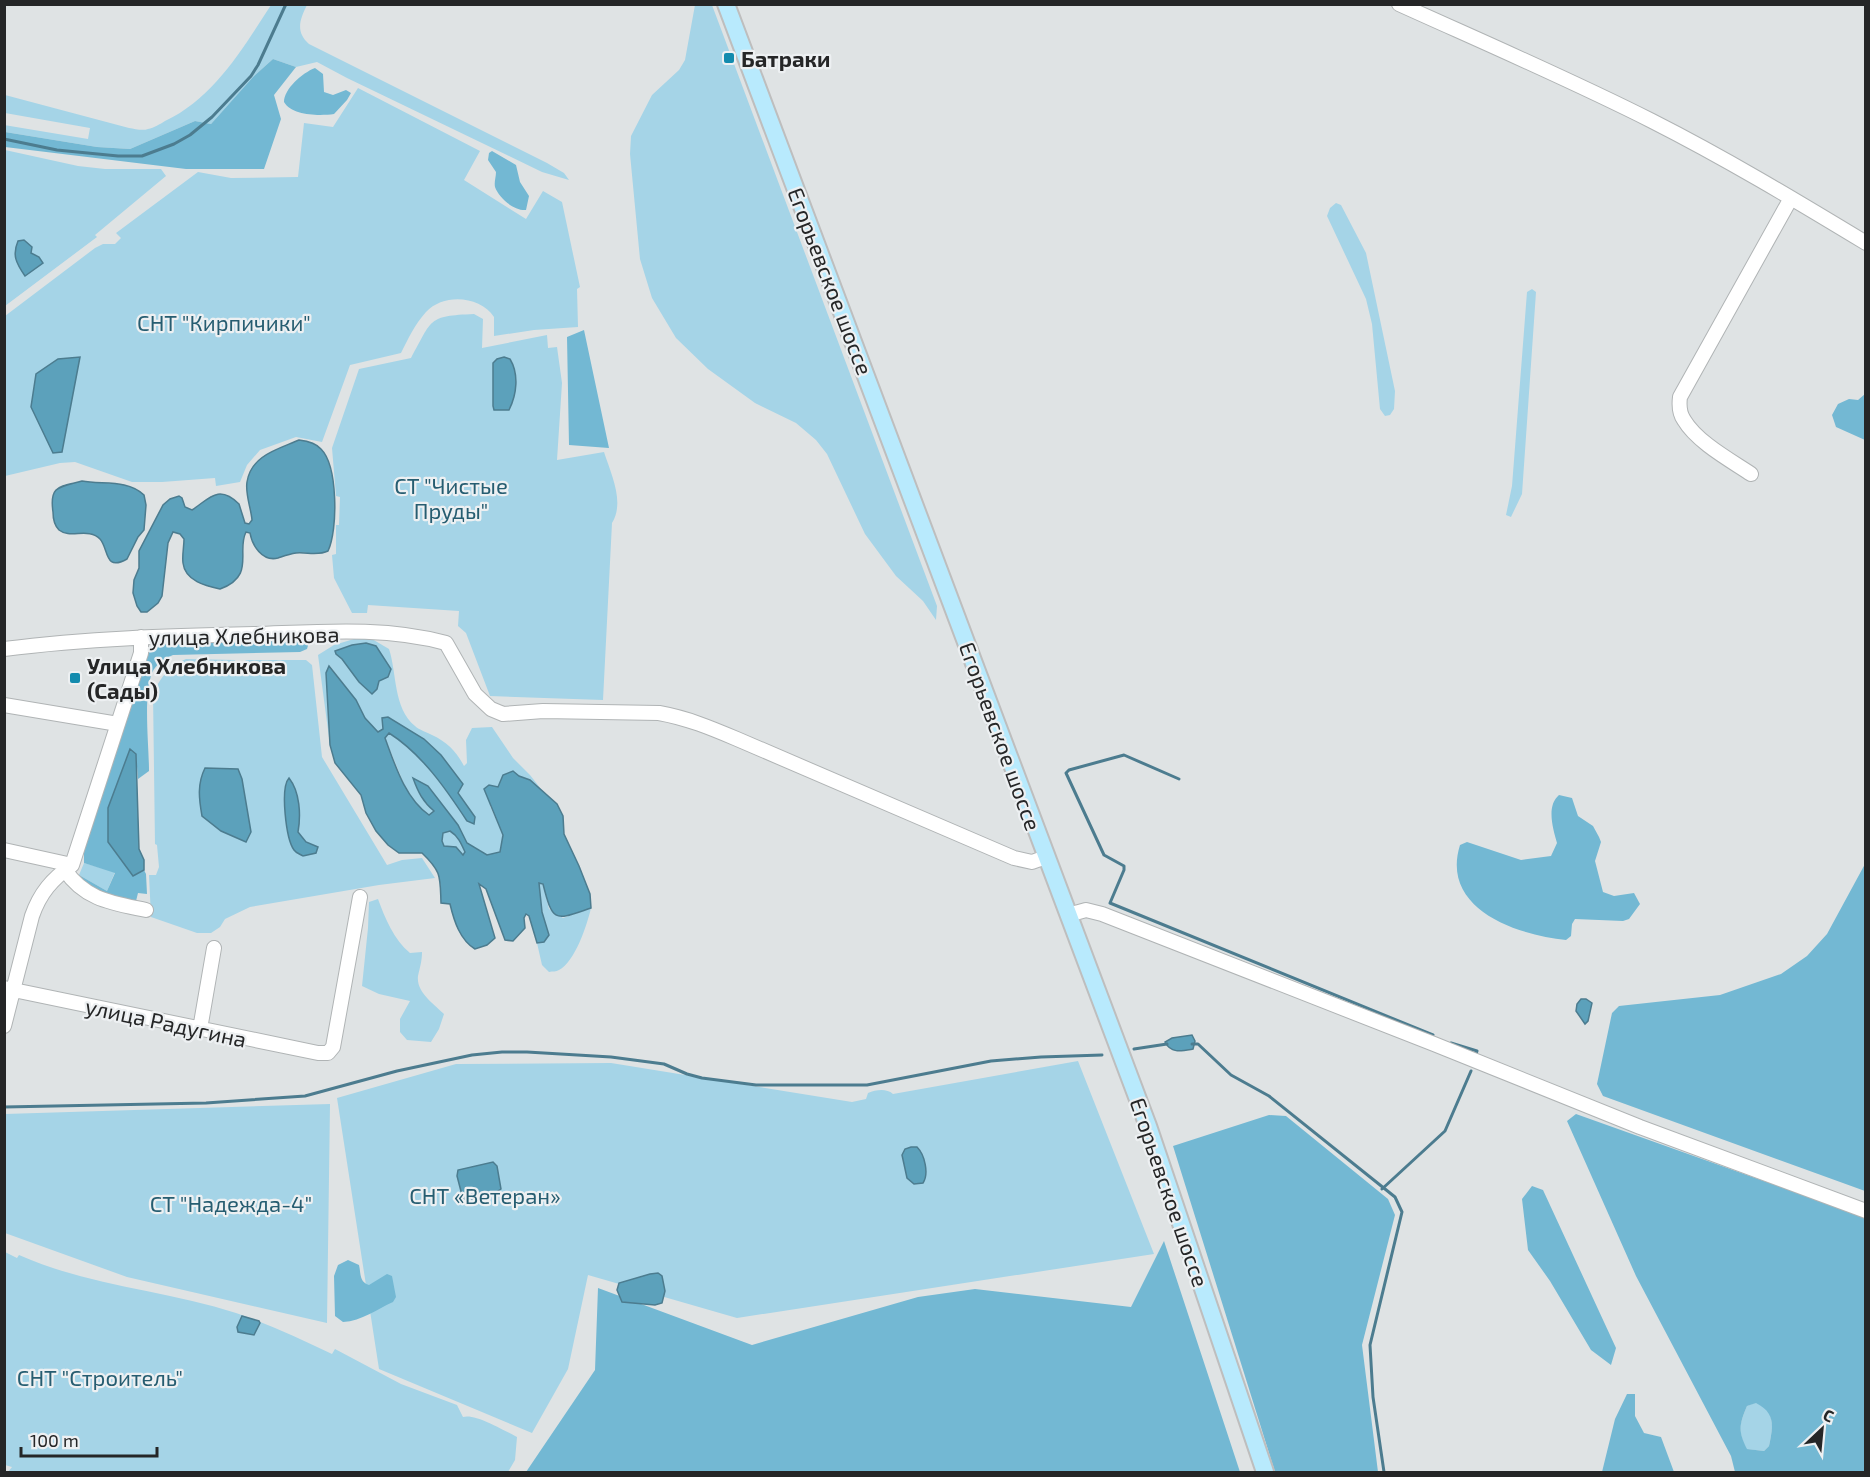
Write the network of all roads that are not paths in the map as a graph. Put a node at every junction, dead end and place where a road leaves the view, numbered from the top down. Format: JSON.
{"nodes":[{"id":1,"x":726,"y":4,"type":"edge"},
{"id":2,"x":1399,"y":4,"type":"edge"},
{"id":3,"x":1791,"y":198,"type":"junction"},
{"id":4,"x":1866,"y":243,"type":"edge"},
{"id":5,"x":1751,"y":474,"type":"dead end"},
{"id":6,"x":141,"y":637,"type":"junction"},
{"id":7,"x":4,"y":649,"type":"edge"},
{"id":8,"x":4,"y":705,"type":"edge"},
{"id":9,"x":118,"y":724,"type":"junction"},
{"id":10,"x":4,"y":850,"type":"edge"},
{"id":11,"x":1046,"y":857,"type":"junction"},
{"id":12,"x":69,"y":867,"type":"junction"},
{"id":13,"x":360,"y":897,"type":"dead end"},
{"id":14,"x":146,"y":910,"type":"dead end"},
{"id":15,"x":1068,"y":915,"type":"junction"},
{"id":16,"x":214,"y":948,"type":"dead end"},
{"id":17,"x":9,"y":989,"type":"edge"},
{"id":18,"x":4,"y":1026,"type":"edge"},
{"id":19,"x":200,"y":1029,"type":"junction"},
{"id":20,"x":1866,"y":1211,"type":"edge"},
{"id":21,"x":1265,"y":1473,"type":"edge"}],
"edges":[{"from":1,"to":11,"type":"main road","name":"Егорьевское шоссе"},
{"from":2,"to":3,"type":"street"},
{"from":3,"to":4,"type":"street"},
{"from":3,"to":5,"type":"street"},
{"from":6,"to":7,"type":"street","name":"улица Хлебникова"},
{"from":6,"to":9,"type":"street"},
{"from":6,"to":11,"type":"street","name":"улица Хлебникова"},
{"from":8,"to":9,"type":"street"},
{"from":9,"to":12,"type":"street"},
{"from":10,"to":12,"type":"street"},
{"from":11,"to":15,"type":"main road","name":"Егорьевское шоссе"},
{"from":12,"to":14,"type":"street"},
{"from":12,"to":17,"type":"street"},
{"from":13,"to":19,"type":"street","name":"улица Радугина"},
{"from":15,"to":20,"type":"street"},
{"from":15,"to":21,"type":"main road","name":"Егорьевское шоссе"},
{"from":16,"to":19,"type":"street"},
{"from":17,"to":18,"type":"street"},
{"from":17,"to":19,"type":"street","name":"улица Радугина"}]}
